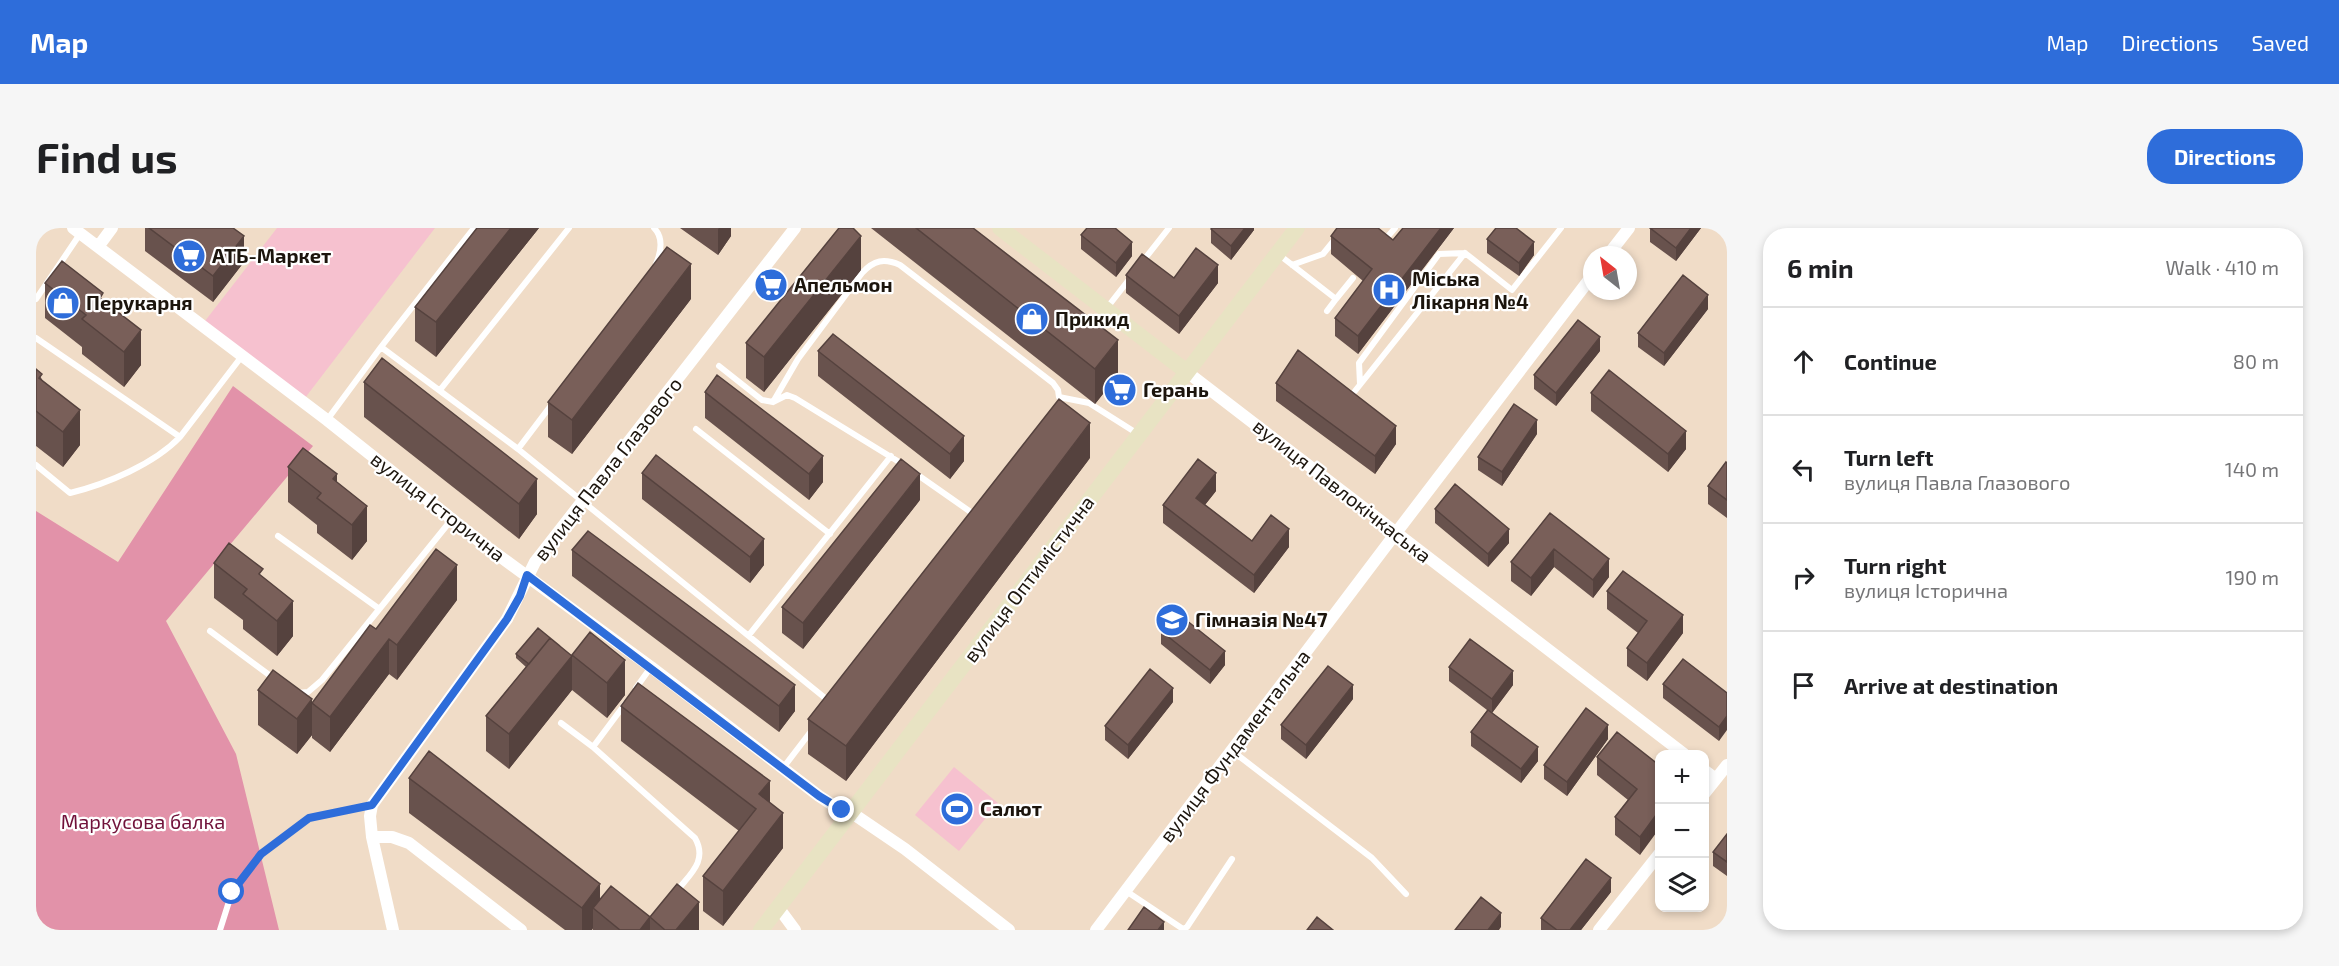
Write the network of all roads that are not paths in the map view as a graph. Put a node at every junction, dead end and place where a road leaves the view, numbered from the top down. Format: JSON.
{"nodes":[{"id":1,"x":112,"y":228,"type":"edge"},
{"id":2,"x":474,"y":228,"type":"edge"},
{"id":3,"x":569,"y":228,"type":"edge"},
{"id":4,"x":654,"y":228,"type":"edge"},
{"id":5,"x":795,"y":228,"type":"edge"},
{"id":6,"x":1000,"y":228,"type":"edge"},
{"id":7,"x":1169,"y":228,"type":"edge"},
{"id":8,"x":1297,"y":228,"type":"edge"},
{"id":9,"x":1395,"y":228,"type":"edge"},
{"id":10,"x":1561,"y":228,"type":"edge"},
{"id":11,"x":1629,"y":228,"type":"edge"},
{"id":12,"x":76,"y":231,"type":"edge"},
{"id":13,"x":1336,"y":237,"type":"edge"},
{"id":14,"x":1382,"y":243,"type":"edge"},
{"id":15,"x":1615,"y":246,"type":"edge"},
{"id":16,"x":98,"y":247,"type":"junction"},
{"id":17,"x":1465,"y":253,"type":"junction"},
{"id":18,"x":1277,"y":254,"type":"junction"},
{"id":19,"x":1141,"y":263,"type":"edge"},
{"id":20,"x":1292,"y":265,"type":"junction"},
{"id":21,"x":1134,"y":272,"type":"edge"},
{"id":22,"x":649,"y":275,"type":"edge"},
{"id":23,"x":1353,"y":278,"type":"dead end"},
{"id":24,"x":1583,"y":288,"type":"edge"},
{"id":25,"x":36,"y":298,"type":"edge"},
{"id":26,"x":1335,"y":299,"type":"junction"},
{"id":27,"x":1105,"y":309,"type":"junction"},
{"id":28,"x":1327,"y":310,"type":"dead end"},
{"id":29,"x":36,"y":338,"type":"edge"},
{"id":30,"x":381,"y":346,"type":"junction"},
{"id":31,"x":243,"y":356,"type":"junction"},
{"id":32,"x":719,"y":366,"type":"dead end"},
{"id":33,"x":1187,"y":372,"type":"junction"},
{"id":34,"x":1360,"y":384,"type":"junction"},
{"id":35,"x":440,"y":390,"type":"junction"},
{"id":36,"x":1355,"y":391,"type":"edge"},
{"id":37,"x":559,"y":394,"type":"edge"},
{"id":38,"x":1059,"y":397,"type":"junction"},
{"id":39,"x":773,"y":402,"type":"junction"},
{"id":40,"x":1056,"y":404,"type":"edge"},
{"id":41,"x":327,"y":420,"type":"junction"},
{"id":42,"x":696,"y":429,"type":"dead end"},
{"id":43,"x":1139,"y":435,"type":"junction"},
{"id":44,"x":180,"y":437,"type":"junction"},
{"id":45,"x":518,"y":449,"type":"junction"},
{"id":46,"x":891,"y":456,"type":"junction"},
{"id":47,"x":36,"y":465,"type":"edge"},
{"id":48,"x":581,"y":501,"type":"junction"},
{"id":49,"x":982,"y":506,"type":"edge"},
{"id":50,"x":975,"y":516,"type":"junction"},
{"id":51,"x":453,"y":519,"type":"junction"},
{"id":52,"x":968,"y":525,"type":"edge"},
{"id":53,"x":1396,"y":533,"type":"junction"},
{"id":54,"x":830,"y":534,"type":"junction"},
{"id":55,"x":278,"y":536,"type":"dead end"},
{"id":56,"x":527,"y":575,"type":"junction"},
{"id":57,"x":378,"y":608,"type":"junction"},
{"id":58,"x":210,"y":631,"type":"dead end"},
{"id":59,"x":749,"y":634,"type":"junction"},
{"id":60,"x":651,"y":667,"type":"junction"},
{"id":61,"x":278,"y":682,"type":"edge"},
{"id":62,"x":292,"y":690,"type":"edge"},
{"id":63,"x":839,"y":694,"type":"edge"},
{"id":64,"x":832,"y":704,"type":"junction"},
{"id":65,"x":825,"y":713,"type":"edge"},
{"id":66,"x":818,"y":722,"type":"edge"},
{"id":67,"x":561,"y":723,"type":"dead end"},
{"id":68,"x":593,"y":747,"type":"junction"},
{"id":69,"x":1231,"y":750,"type":"junction"},
{"id":70,"x":1679,"y":750,"type":"edge"},
{"id":71,"x":1727,"y":765,"type":"edge"},
{"id":72,"x":783,"y":768,"type":"junction"},
{"id":73,"x":1709,"y":774,"type":"edge"},
{"id":74,"x":1716,"y":779,"type":"junction"},
{"id":75,"x":1709,"y":788,"type":"edge"},
{"id":76,"x":372,"y":805,"type":"junction"},
{"id":77,"x":852,"y":813,"type":"junction"},
{"id":78,"x":372,"y":837,"type":"junction"},
{"id":79,"x":1655,"y":858,"type":"edge"},
{"id":80,"x":1232,"y":859,"type":"dead end"},
{"id":81,"x":1126,"y":891,"type":"junction"},
{"id":82,"x":1406,"y":894,"type":"dead end"},
{"id":83,"x":667,"y":899,"type":"edge"},
{"id":84,"x":778,"y":907,"type":"junction"},
{"id":85,"x":220,"y":930,"type":"edge"},
{"id":86,"x":393,"y":930,"type":"edge"},
{"id":87,"x":521,"y":930,"type":"edge"},
{"id":88,"x":761,"y":930,"type":"edge"},
{"id":89,"x":795,"y":930,"type":"edge"},
{"id":90,"x":1009,"y":930,"type":"edge"},
{"id":91,"x":1096,"y":930,"type":"edge"},
{"id":92,"x":1599,"y":930,"type":"edge"}],
"edges":[{"from":1,"to":16,"type":"street"},
{"from":2,"to":30,"type":"lane"},
{"from":3,"to":35,"type":"lane"},
{"from":4,"to":22,"type":"lane"},
{"from":5,"to":48,"type":"street","name":"вулиця Павла Глазового"},
{"from":6,"to":27,"type":"street","name":"вулиця Павлокічкаська"},
{"from":7,"to":19,"type":"lane"},
{"from":8,"to":18,"type":"street","name":"вулиця Оптимістична"},
{"from":9,"to":14,"type":"lane"},
{"from":10,"to":17,"type":"lane"},
{"from":11,"to":15,"type":"street"},
{"from":12,"to":16,"type":"street","name":"вулиця Історична"},
{"from":12,"to":25,"type":"lane"},
{"from":13,"to":20,"type":"lane"},
{"from":16,"to":31,"type":"street","name":"вулиця Історична"},
{"from":17,"to":34,"type":"lane"},
{"from":17,"to":34,"type":"lane"},
{"from":18,"to":20,"type":"lane"},
{"from":18,"to":33,"type":"street","name":"вулиця Оптимістична"},
{"from":20,"to":26,"type":"lane"},
{"from":21,"to":27,"type":"lane"},
{"from":23,"to":26,"type":"lane"},
{"from":24,"to":53,"type":"street","name":"вулиця Фундаментальна"},
{"from":26,"to":28,"type":"lane"},
{"from":27,"to":33,"type":"street","name":"вулиця Павлокічкаська"},
{"from":29,"to":44,"type":"lane"},
{"from":30,"to":35,"type":"lane"},
{"from":30,"to":41,"type":"lane"},
{"from":31,"to":41,"type":"street","name":"вулиця Історична"},
{"from":31,"to":44,"type":"lane"},
{"from":32,"to":39,"type":"lane"},
{"from":33,"to":43,"type":"street","name":"вулиця Оптимістична"},
{"from":33,"to":53,"type":"street","name":"вулиця Павлокічкаська"},
{"from":34,"to":36,"type":"lane"},
{"from":35,"to":45,"type":"lane"},
{"from":37,"to":45,"type":"lane"},
{"from":38,"to":39,"type":"lane"},
{"from":38,"to":40,"type":"lane"},
{"from":38,"to":43,"type":"lane"},
{"from":39,"to":46,"type":"lane"},
{"from":41,"to":51,"type":"street","name":"вулиця Історична"},
{"from":42,"to":54,"type":"lane"},
{"from":43,"to":77,"type":"street","name":"вулиця Оптимістична"},
{"from":44,"to":47,"type":"lane"},
{"from":45,"to":48,"type":"lane"},
{"from":46,"to":50,"type":"lane"},
{"from":46,"to":54,"type":"lane"},
{"from":48,"to":56,"type":"street","name":"вулиця Павла Глазового"},
{"from":48,"to":59,"type":"lane"},
{"from":49,"to":50,"type":"lane"},
{"from":50,"to":52,"type":"lane"},
{"from":51,"to":56,"type":"street","name":"вулиця Історична"},
{"from":51,"to":57,"type":"lane"},
{"from":53,"to":69,"type":"street","name":"вулиця Фундаментальна"},
{"from":53,"to":70,"type":"street","name":"вулиця Павлокічкаська"},
{"from":54,"to":59,"type":"lane"},
{"from":55,"to":57,"type":"lane"},
{"from":56,"to":60,"type":"street","name":"вулиця Історична"},
{"from":56,"to":76,"type":"street","name":"вулиця Павла Глазового"},
{"from":57,"to":62,"type":"lane"},
{"from":58,"to":61,"type":"lane"},
{"from":59,"to":64,"type":"lane"},
{"from":60,"to":68,"type":"lane"},
{"from":60,"to":72,"type":"street","name":"вулиця Історична"},
{"from":63,"to":64,"type":"lane"},
{"from":64,"to":65,"type":"lane"},
{"from":66,"to":72,"type":"lane"},
{"from":67,"to":68,"type":"lane"},
{"from":68,"to":83,"type":"lane"},
{"from":69,"to":81,"type":"street","name":"вулиця Фундаментальна"},
{"from":69,"to":82,"type":"lane"},
{"from":71,"to":74,"type":"street"},
{"from":72,"to":77,"type":"street","name":"вулиця Історична"},
{"from":73,"to":74,"type":"street"},
{"from":74,"to":75,"type":"street"},
{"from":76,"to":78,"type":"street"},
{"from":76,"to":85,"type":"lane"},
{"from":77,"to":84,"type":"street","name":"вулиця Оптимістична"},
{"from":77,"to":90,"type":"street","name":"вулиця Історична"},
{"from":78,"to":86,"type":"street"},
{"from":78,"to":87,"type":"street"},
{"from":79,"to":92,"type":"street"},
{"from":80,"to":81,"type":"lane"},
{"from":81,"to":91,"type":"street","name":"вулиця Фундаментальна"},
{"from":84,"to":88,"type":"street","name":"вулиця Оптимістична"},
{"from":84,"to":89,"type":"street"}]}
